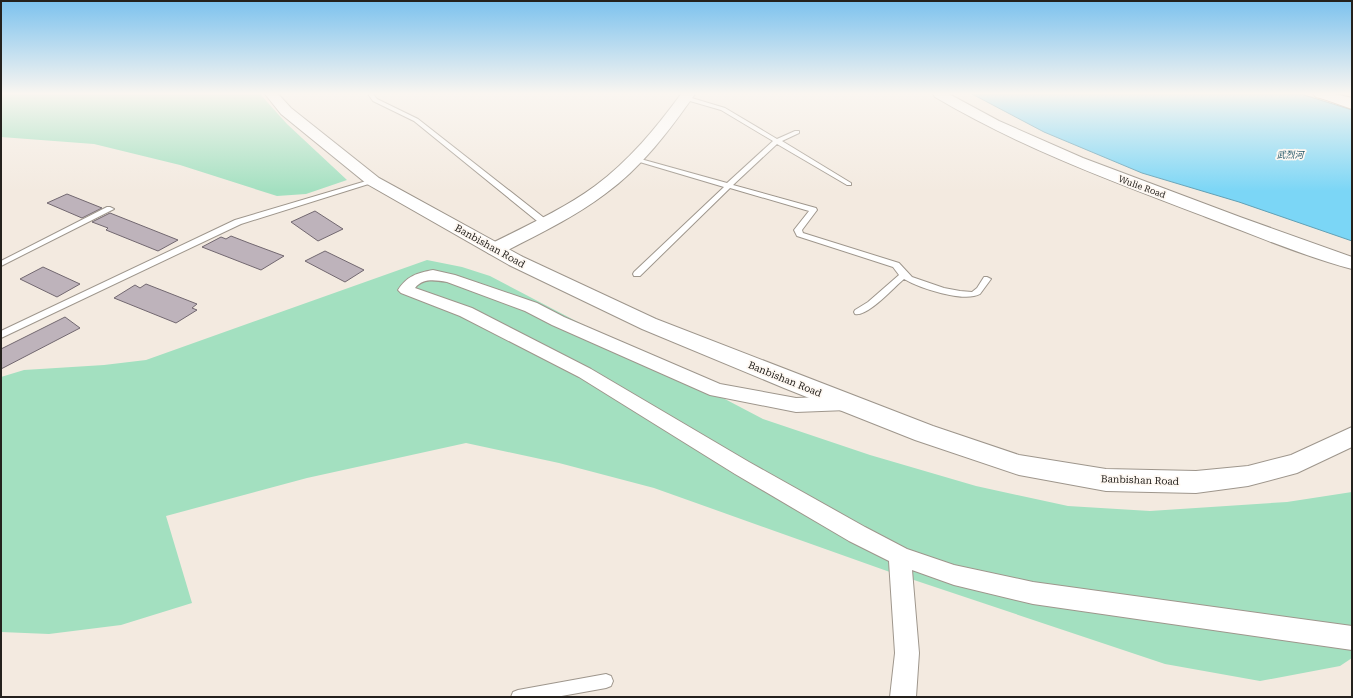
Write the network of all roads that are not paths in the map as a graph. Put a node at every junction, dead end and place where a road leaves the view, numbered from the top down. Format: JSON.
{"nodes":[{"id":1,"x":306,"y":127,"type":"edge"},
{"id":2,"x":424,"y":127,"type":"edge"},
{"id":3,"x":665,"y":127,"type":"edge"},
{"id":4,"x":752,"y":127,"type":"edge"},
{"id":5,"x":1000,"y":127,"type":"edge"},
{"id":6,"x":797,"y":132,"type":"dead end"},
{"id":7,"x":777,"y":141,"type":"junction"},
{"id":8,"x":635,"y":159,"type":"junction"},
{"id":9,"x":1114,"y":176,"type":"junction"},
{"id":10,"x":374,"y":181,"type":"junction"},
{"id":11,"x":849,"y":184,"type":"dead end"},
{"id":12,"x":729,"y":186,"type":"junction"},
{"id":13,"x":110,"y":209,"type":"dead end"},
{"id":14,"x":545,"y":223,"type":"junction"},
{"id":15,"x":1352,"y":248,"type":"edge"},
{"id":16,"x":496,"y":249,"type":"junction"},
{"id":17,"x":1352,"y":263,"type":"edge"},
{"id":18,"x":1,"y":264,"type":"edge"},
{"id":19,"x":1352,"y":272,"type":"edge"},
{"id":20,"x":637,"y":274,"type":"dead end"},
{"id":21,"x":904,"y":275,"type":"junction"},
{"id":22,"x":987,"y":279,"type":"dead end"},
{"id":23,"x":858,"y":312,"type":"dead end"},
{"id":24,"x":1,"y":335,"type":"edge"},
{"id":25,"x":847,"y":404,"type":"junction"},
{"id":26,"x":1352,"y":436,"type":"edge"},
{"id":27,"x":900,"y":556,"type":"junction"},
{"id":28,"x":1352,"y":638,"type":"edge"},
{"id":29,"x":606,"y":681,"type":"dead end"},
{"id":30,"x":518,"y":697,"type":"edge"},
{"id":31,"x":903,"y":697,"type":"edge"}],
"edges":[{"from":1,"to":10,"type":"main road","name":"Banbishan Road"},
{"from":2,"to":14,"type":"lane"},
{"from":3,"to":8,"type":"main road"},
{"from":4,"to":7,"type":"lane"},
{"from":5,"to":9,"type":"main road","name":"Wulie Road"},
{"from":6,"to":7,"type":"lane"},
{"from":7,"to":11,"type":"lane"},
{"from":7,"to":12,"type":"lane"},
{"from":8,"to":12,"type":"lane"},
{"from":8,"to":14,"type":"main road"},
{"from":9,"to":15,"type":"main road"},
{"from":9,"to":17,"type":"main road","name":"Wulie Road"},
{"from":9,"to":19,"type":"main road"},
{"from":10,"to":16,"type":"main road","name":"Banbishan Road"},
{"from":10,"to":24,"type":"lane"},
{"from":12,"to":20,"type":"lane"},
{"from":12,"to":21,"type":"lane"},
{"from":13,"to":18,"type":"lane"},
{"from":14,"to":16,"type":"main road"},
{"from":16,"to":25,"type":"main road","name":"Banbishan Road"},
{"from":21,"to":22,"type":"lane"},
{"from":21,"to":23,"type":"lane"},
{"from":25,"to":26,"type":"main road","name":"Banbishan Road"},
{"from":25,"to":27,"type":"street"},
{"from":27,"to":28,"type":"street"},
{"from":27,"to":31,"type":"street"},
{"from":29,"to":30,"type":"lane"}]}
